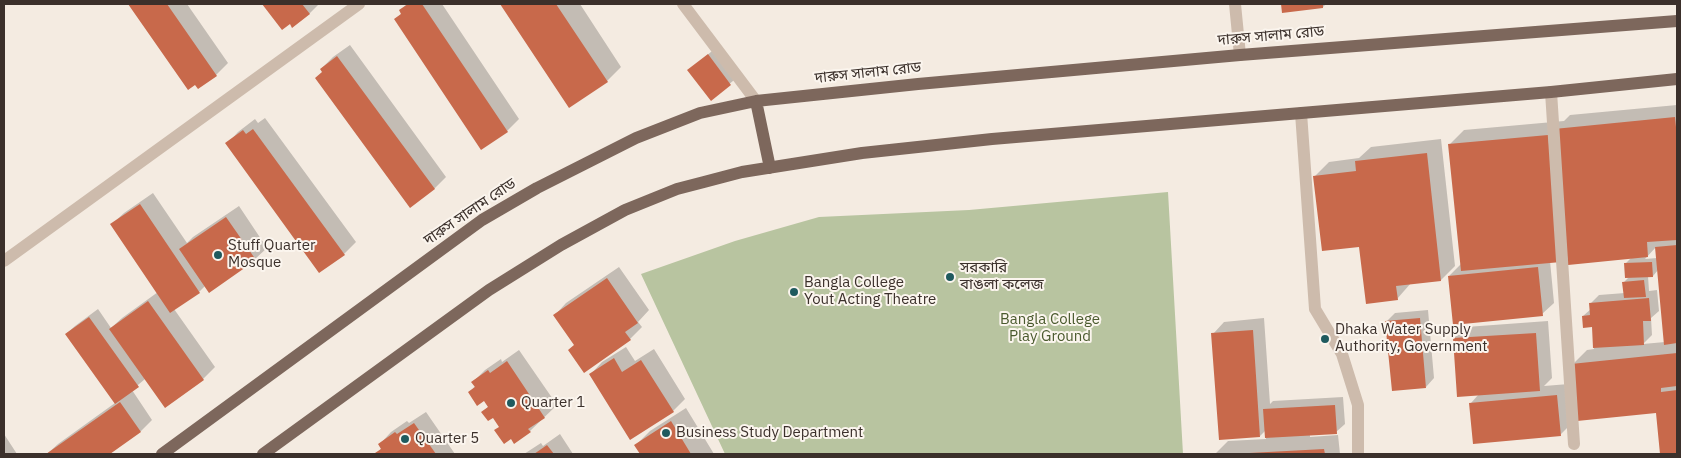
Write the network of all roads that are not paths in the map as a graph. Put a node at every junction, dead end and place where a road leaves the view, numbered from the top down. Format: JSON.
{"nodes":[{"id":1,"x":359,"y":4,"type":"edge"},
{"id":2,"x":683,"y":4,"type":"edge"},
{"id":3,"x":1234,"y":4,"type":"edge"},
{"id":4,"x":1677,"y":21,"type":"edge"},
{"id":5,"x":1240,"y":55,"type":"junction"},
{"id":6,"x":1677,"y":80,"type":"edge"},
{"id":7,"x":1551,"y":92,"type":"junction"},
{"id":8,"x":756,"y":101,"type":"junction"},
{"id":9,"x":1301,"y":114,"type":"junction"},
{"id":10,"x":770,"y":168,"type":"junction"},
{"id":11,"x":4,"y":260,"type":"edge"},
{"id":12,"x":1574,"y":444,"type":"dead end"},
{"id":13,"x":162,"y":454,"type":"edge"},
{"id":14,"x":263,"y":454,"type":"edge"},
{"id":15,"x":1358,"y":454,"type":"edge"}],
"edges":[{"from":1,"to":11,"type":"street"},
{"from":2,"to":8,"type":"street"},
{"from":3,"to":5,"type":"street"},
{"from":4,"to":5,"type":"main road","name":"দারুস সালাম রোড"},
{"from":5,"to":8,"type":"main road","name":"দারুস সালাম রোড"},
{"from":6,"to":7,"type":"main road"},
{"from":7,"to":9,"type":"main road"},
{"from":7,"to":12,"type":"street"},
{"from":8,"to":10,"type":"main road"},
{"from":8,"to":13,"type":"main road","name":"দারুস সালাম রোড"},
{"from":9,"to":10,"type":"main road"},
{"from":9,"to":15,"type":"street"},
{"from":10,"to":14,"type":"main road"}]}
